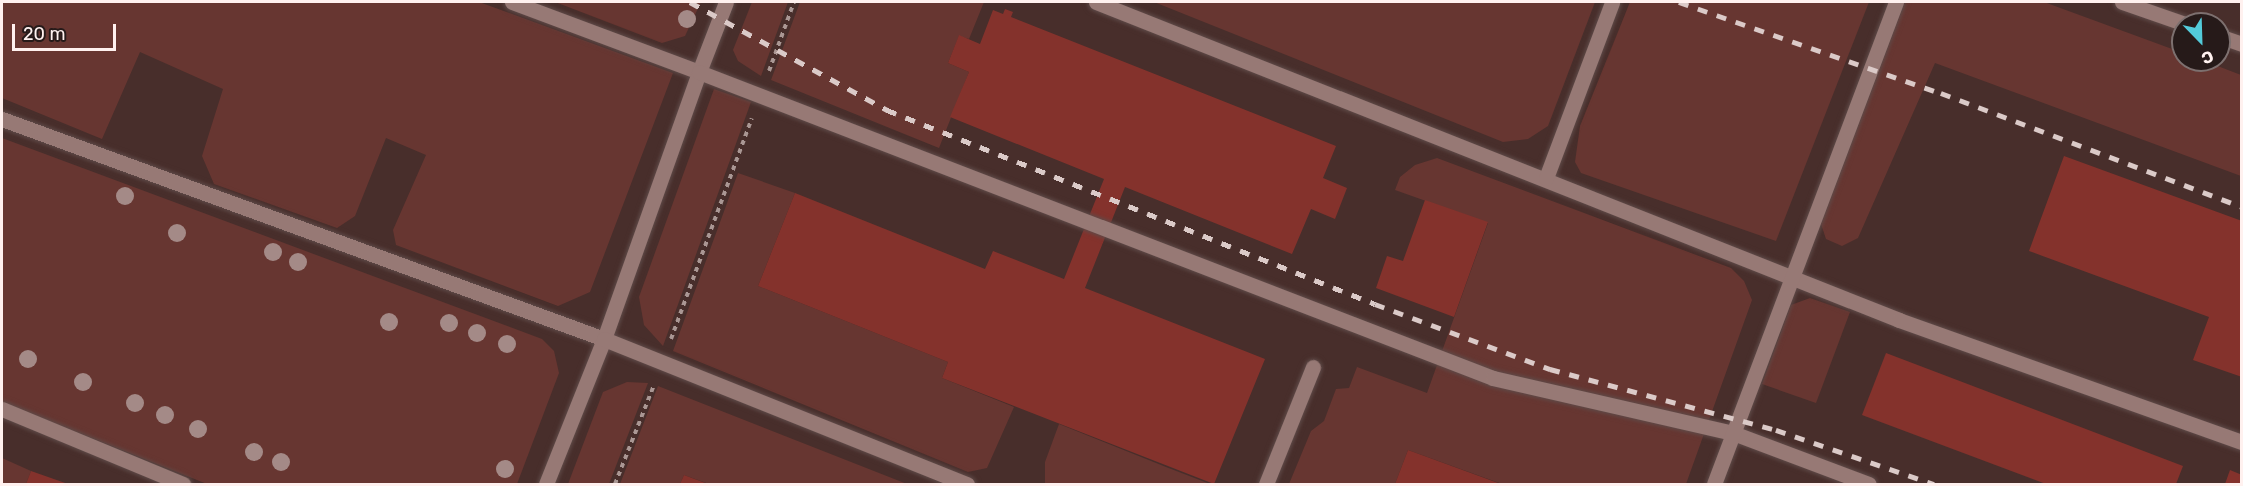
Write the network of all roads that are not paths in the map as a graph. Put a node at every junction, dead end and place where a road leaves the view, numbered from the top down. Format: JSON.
{"nodes":[{"id":1,"x":512,"y":2,"type":"edge"},
{"id":2,"x":726,"y":2,"type":"edge"},
{"id":3,"x":1096,"y":2,"type":"edge"},
{"id":4,"x":1612,"y":2,"type":"edge"},
{"id":5,"x":1896,"y":2,"type":"edge"},
{"id":6,"x":2122,"y":2,"type":"edge"},
{"id":7,"x":2171,"y":19,"type":"edge"},
{"id":8,"x":699,"y":72,"type":"junction"},
{"id":9,"x":2,"y":120,"type":"edge"},
{"id":10,"x":1546,"y":178,"type":"junction"},
{"id":11,"x":1793,"y":274,"type":"junction"},
{"id":12,"x":604,"y":339,"type":"junction"},
{"id":13,"x":1313,"y":367,"type":"dead end"},
{"id":14,"x":2,"y":410,"type":"edge"},
{"id":15,"x":1733,"y":433,"type":"junction"},
{"id":16,"x":2241,"y":442,"type":"edge"},
{"id":17,"x":183,"y":484,"type":"edge"},
{"id":18,"x":546,"y":484,"type":"edge"},
{"id":19,"x":967,"y":484,"type":"edge"},
{"id":20,"x":1266,"y":484,"type":"edge"},
{"id":21,"x":1714,"y":484,"type":"edge"},
{"id":22,"x":1869,"y":484,"type":"edge"}],
"edges":[{"from":1,"to":8,"type":"lane"},
{"from":2,"to":8,"type":"lane"},
{"from":3,"to":10,"type":"lane"},
{"from":4,"to":10,"type":"lane"},
{"from":5,"to":11,"type":"lane"},
{"from":6,"to":7,"type":"lane"},
{"from":8,"to":12,"type":"lane"},
{"from":8,"to":15,"type":"lane"},
{"from":9,"to":12,"type":"lane"},
{"from":10,"to":11,"type":"lane"},
{"from":11,"to":15,"type":"lane"},
{"from":11,"to":16,"type":"lane"},
{"from":12,"to":18,"type":"lane"},
{"from":12,"to":19,"type":"lane"},
{"from":13,"to":20,"type":"lane"},
{"from":14,"to":17,"type":"lane"},
{"from":15,"to":21,"type":"lane"},
{"from":15,"to":22,"type":"lane"}]}
